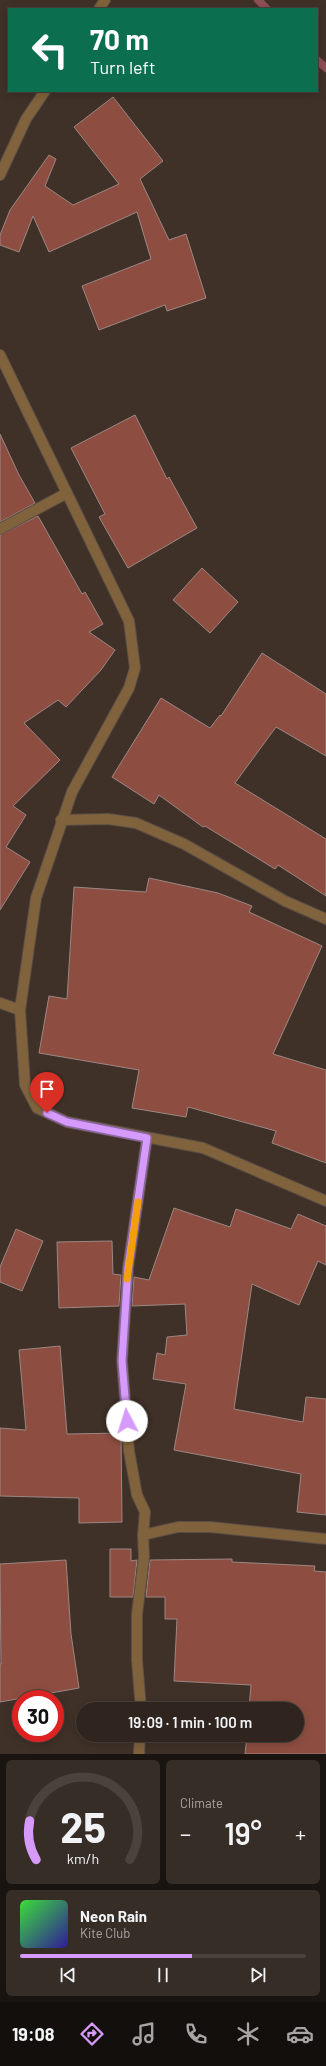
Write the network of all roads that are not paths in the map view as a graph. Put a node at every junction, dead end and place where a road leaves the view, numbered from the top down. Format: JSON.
{"nodes":[{"id":1,"x":43,"y":92,"type":"edge"},
{"id":2,"x":0,"y":175,"type":"edge"},
{"id":3,"x":0,"y":355,"type":"edge"},
{"id":4,"x":67,"y":493,"type":"junction"},
{"id":5,"x":0,"y":530,"type":"edge"},
{"id":6,"x":61,"y":820,"type":"junction"},
{"id":7,"x":326,"y":919,"type":"edge"},
{"id":8,"x":0,"y":1003,"type":"edge"},
{"id":9,"x":20,"y":1010,"type":"junction"},
{"id":10,"x":147,"y":1138,"type":"junction"},
{"id":11,"x":326,"y":1201,"type":"edge"},
{"id":12,"x":143,"y":1534,"type":"junction"},
{"id":13,"x":326,"y":1539,"type":"edge"},
{"id":14,"x":140,"y":1702,"type":"edge"},
{"id":15,"x":140,"y":1742,"type":"edge"},
{"id":16,"x":139,"y":1754,"type":"edge"}],
"edges":[{"from":1,"to":2,"type":"street"},
{"from":3,"to":4,"type":"street"},
{"from":4,"to":5,"type":"street"},
{"from":4,"to":6,"type":"street"},
{"from":6,"to":7,"type":"street"},
{"from":6,"to":9,"type":"street"},
{"from":8,"to":9,"type":"street"},
{"from":9,"to":10,"type":"street"},
{"from":10,"to":11,"type":"street"},
{"from":10,"to":12,"type":"street"},
{"from":12,"to":13,"type":"street"},
{"from":12,"to":14,"type":"street"},
{"from":15,"to":16,"type":"street"}]}
